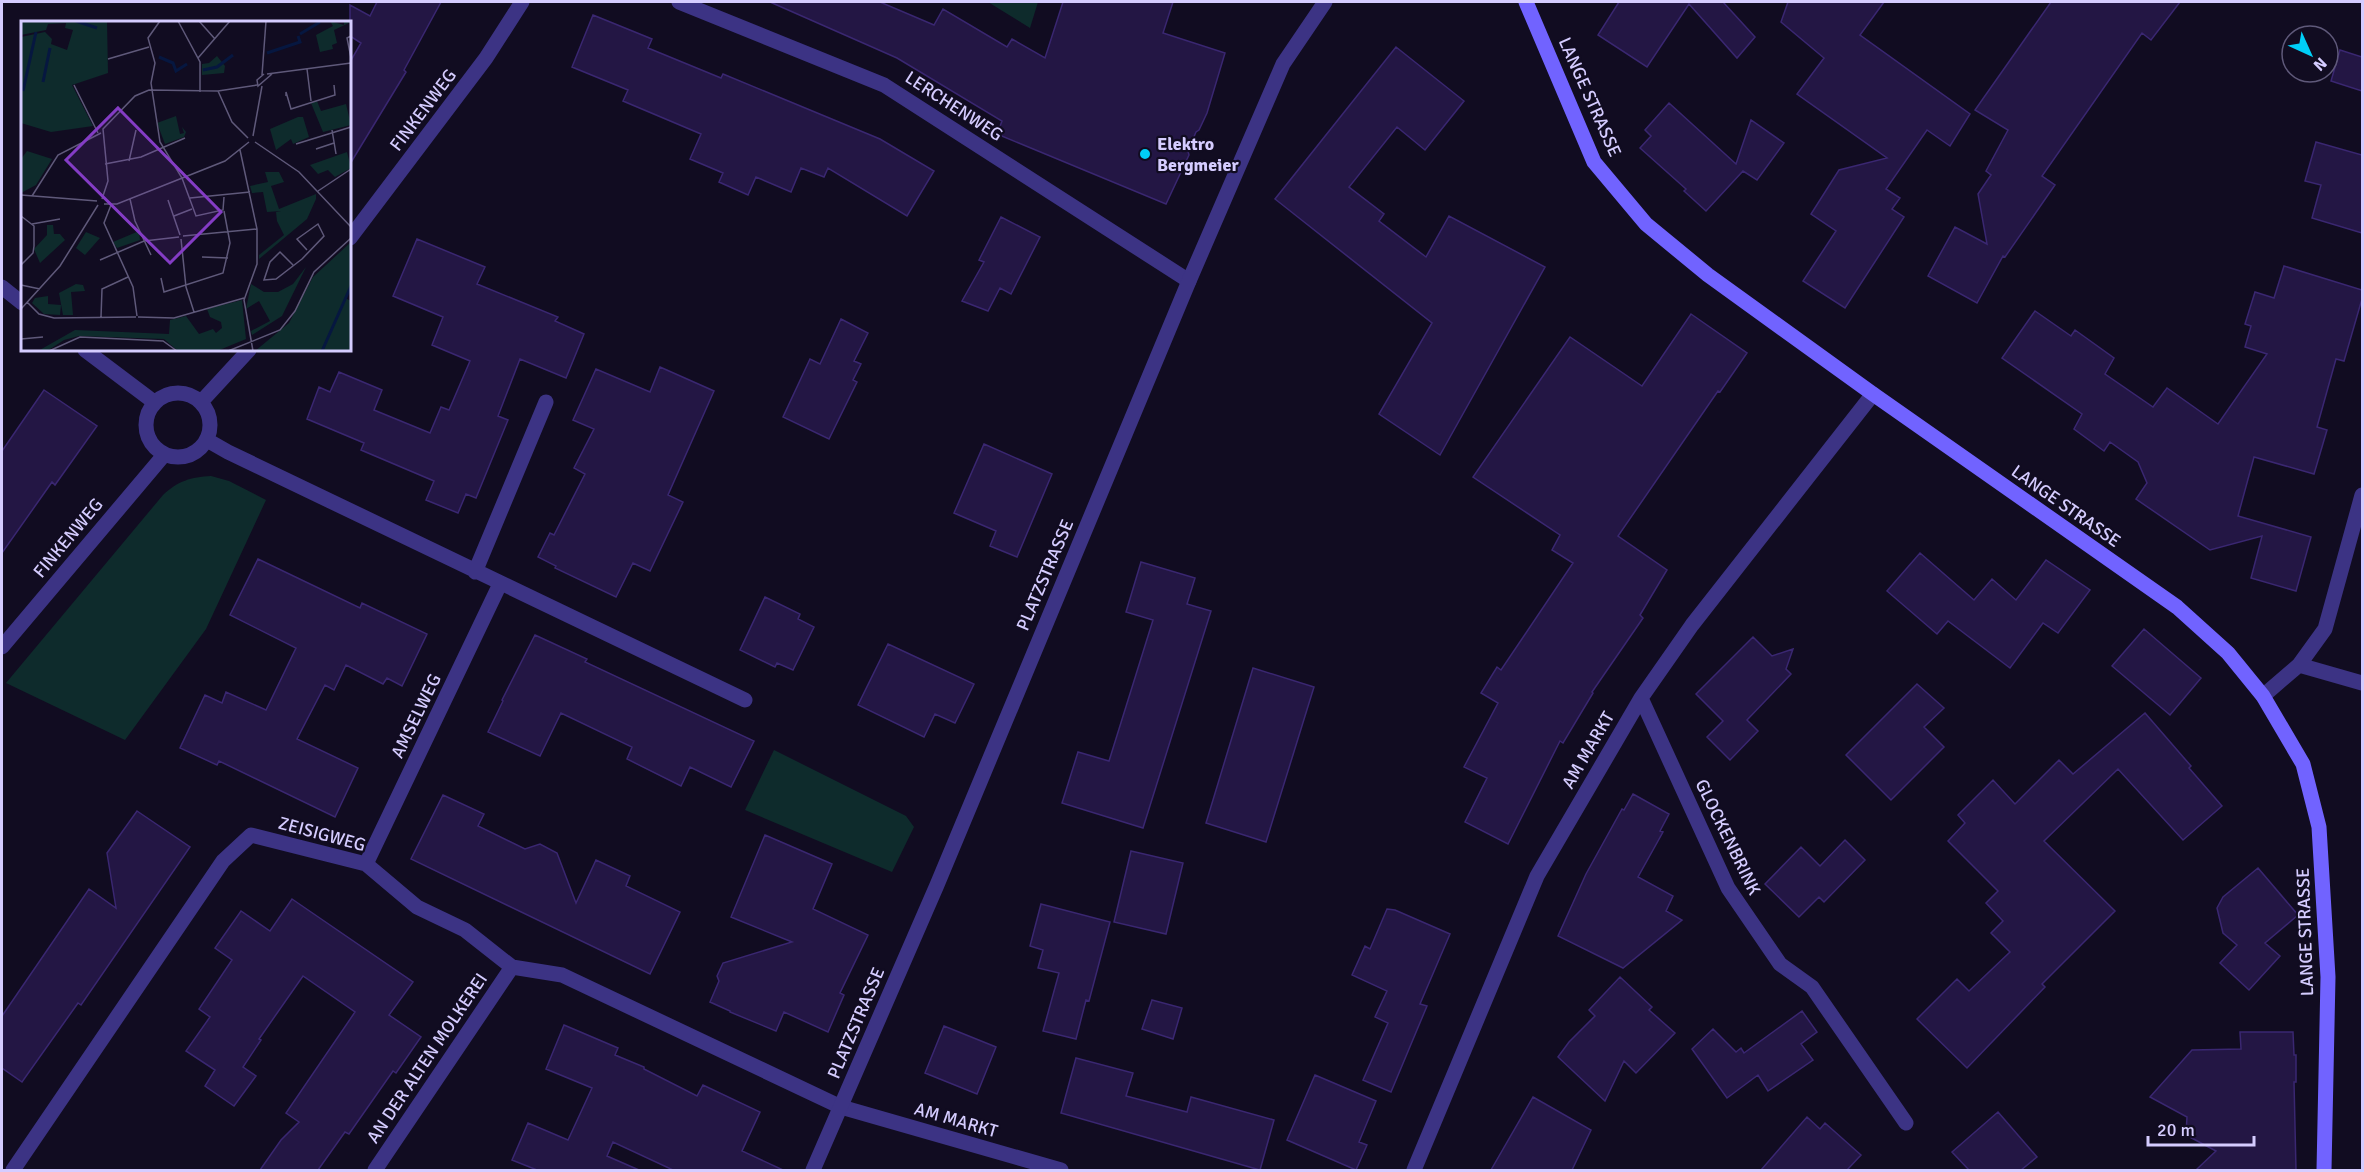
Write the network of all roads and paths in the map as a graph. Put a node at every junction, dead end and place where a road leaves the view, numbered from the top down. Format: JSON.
{"nodes":[{"id":1,"x":522,"y":2,"type":"edge"},
{"id":2,"x":679,"y":2,"type":"edge"},
{"id":3,"x":1325,"y":2,"type":"edge"},
{"id":4,"x":1526,"y":2,"type":"edge"},
{"id":5,"x":351,"y":237,"type":"edge"},
{"id":6,"x":1189,"y":281,"type":"junction"},
{"id":7,"x":2,"y":287,"type":"edge"},
{"id":8,"x":21,"y":302,"type":"edge"},
{"id":9,"x":86,"y":351,"type":"edge"},
{"id":10,"x":248,"y":351,"type":"edge"},
{"id":11,"x":1873,"y":394,"type":"junction"},
{"id":12,"x":154,"y":402,"type":"junction"},
{"id":13,"x":201,"y":402,"type":"junction"},
{"id":14,"x":546,"y":402,"type":"dead end"},
{"id":15,"x":207,"y":440,"type":"junction"},
{"id":16,"x":164,"y":455,"type":"junction"},
{"id":17,"x":2362,"y":495,"type":"edge"},
{"id":18,"x":475,"y":572,"type":"junction"},
{"id":19,"x":500,"y":584,"type":"junction"},
{"id":20,"x":2,"y":647,"type":"edge"},
{"id":21,"x":2299,"y":664,"type":"junction"},
{"id":22,"x":2362,"y":683,"type":"edge"},
{"id":23,"x":2263,"y":696,"type":"junction"},
{"id":24,"x":1641,"y":698,"type":"junction"},
{"id":25,"x":745,"y":700,"type":"dead end"},
{"id":26,"x":366,"y":864,"type":"junction"},
{"id":27,"x":512,"y":967,"type":"junction"},
{"id":28,"x":841,"y":1107,"type":"junction"},
{"id":29,"x":1906,"y":1123,"type":"dead end"},
{"id":30,"x":13,"y":1170,"type":"edge"},
{"id":31,"x":375,"y":1170,"type":"edge"},
{"id":32,"x":813,"y":1170,"type":"edge"},
{"id":33,"x":1061,"y":1170,"type":"edge"},
{"id":34,"x":1414,"y":1170,"type":"edge"},
{"id":35,"x":2324,"y":1170,"type":"edge"}],
"edges":[{"from":1,"to":5,"type":"street","name":"FINKENWEG"},
{"from":2,"to":6,"type":"street","name":"LERCHENWEG"},
{"from":3,"to":6,"type":"street","name":"PLATZSTRASSE"},
{"from":4,"to":11,"type":"main road","name":"LANGE STRASSE"},
{"from":6,"to":28,"type":"street","name":"PLATZSTRASSE"},
{"from":7,"to":8,"type":"street"},
{"from":9,"to":12,"type":"street"},
{"from":10,"to":13,"type":"street"},
{"from":11,"to":23,"type":"main road","name":"LANGE STRASSE"},
{"from":11,"to":24,"type":"street","name":"AM MARKT"},
{"from":12,"to":13,"type":"street"},
{"from":12,"to":16,"type":"street"},
{"from":13,"to":15,"type":"street"},
{"from":14,"to":18,"type":"street"},
{"from":15,"to":16,"type":"street"},
{"from":15,"to":18,"type":"street"},
{"from":16,"to":20,"type":"street","name":"FINKENWEG"},
{"from":17,"to":21,"type":"street"},
{"from":18,"to":19,"type":"street"},
{"from":19,"to":25,"type":"street"},
{"from":19,"to":26,"type":"street","name":"AMSELWEG"},
{"from":21,"to":22,"type":"street"},
{"from":21,"to":23,"type":"street"},
{"from":23,"to":35,"type":"main road","name":"LANGE STRASSE"},
{"from":24,"to":29,"type":"street","name":"GLOCKENBRINK"},
{"from":24,"to":34,"type":"street","name":"AM MARKT"},
{"from":26,"to":27,"type":"street","name":"ZEISIGWEG"},
{"from":26,"to":30,"type":"street","name":"ZEISIGWEG"},
{"from":27,"to":28,"type":"street","name":"ZEISIGWEG"},
{"from":27,"to":31,"type":"street","name":"AN DER ALTEN MOLKEREI"},
{"from":28,"to":32,"type":"street","name":"PLATZSTRASSE"},
{"from":28,"to":33,"type":"street","name":"AM MARKT"}]}
